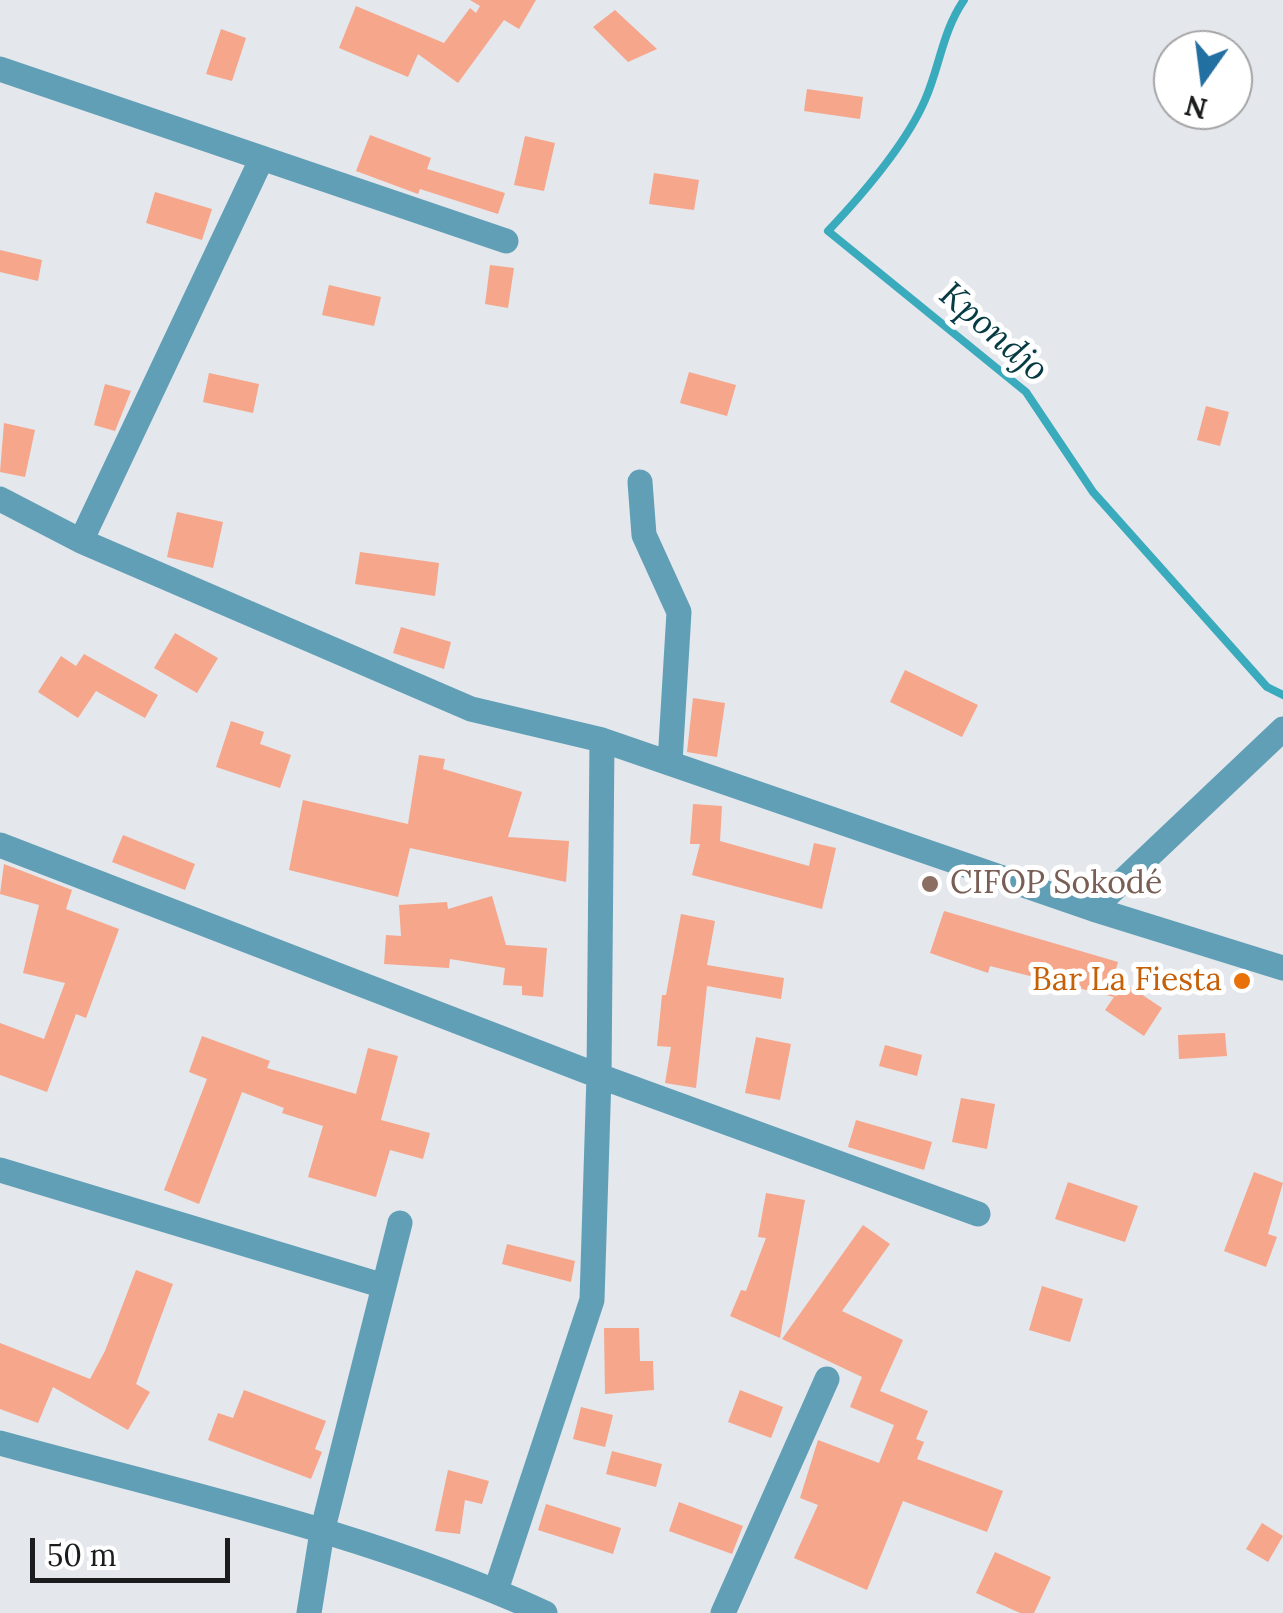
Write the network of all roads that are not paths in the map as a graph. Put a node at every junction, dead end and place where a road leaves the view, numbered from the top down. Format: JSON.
{"nodes":[{"id":1,"x":0,"y":69,"type":"edge"},
{"id":2,"x":262,"y":158,"type":"junction"},
{"id":3,"x":506,"y":240,"type":"dead end"},
{"id":4,"x":640,"y":482,"type":"dead end"},
{"id":5,"x":0,"y":500,"type":"edge"},
{"id":6,"x":81,"y":542,"type":"junction"},
{"id":7,"x":1278,"y":733,"type":"edge"},
{"id":8,"x":602,"y":740,"type":"junction"},
{"id":9,"x":670,"y":762,"type":"junction"},
{"id":10,"x":0,"y":846,"type":"edge"},
{"id":11,"x":1093,"y":909,"type":"junction"},
{"id":12,"x":1283,"y":968,"type":"edge"},
{"id":13,"x":599,"y":1076,"type":"junction"},
{"id":14,"x":0,"y":1170,"type":"edge"},
{"id":15,"x":978,"y":1214,"type":"dead end"},
{"id":16,"x":400,"y":1223,"type":"dead end"},
{"id":17,"x":384,"y":1286,"type":"junction"},
{"id":18,"x":827,"y":1379,"type":"dead end"},
{"id":19,"x":0,"y":1444,"type":"edge"},
{"id":20,"x":322,"y":1532,"type":"junction"},
{"id":21,"x":496,"y":1590,"type":"junction"},
{"id":22,"x":309,"y":1613,"type":"edge"},
{"id":23,"x":546,"y":1613,"type":"edge"},
{"id":24,"x":723,"y":1613,"type":"edge"}],
"edges":[{"from":1,"to":2,"type":"street"},
{"from":2,"to":3,"type":"street"},
{"from":2,"to":6,"type":"street"},
{"from":4,"to":9,"type":"street"},
{"from":5,"to":6,"type":"street"},
{"from":6,"to":8,"type":"street"},
{"from":7,"to":11,"type":"street"},
{"from":8,"to":9,"type":"street"},
{"from":8,"to":13,"type":"street"},
{"from":9,"to":11,"type":"street"},
{"from":10,"to":13,"type":"street"},
{"from":11,"to":12,"type":"street"},
{"from":13,"to":15,"type":"street"},
{"from":13,"to":21,"type":"street"},
{"from":14,"to":17,"type":"street"},
{"from":16,"to":17,"type":"street"},
{"from":17,"to":20,"type":"street"},
{"from":18,"to":24,"type":"street"},
{"from":19,"to":20,"type":"street"},
{"from":20,"to":21,"type":"street"},
{"from":20,"to":22,"type":"street"},
{"from":21,"to":23,"type":"street"}]}
